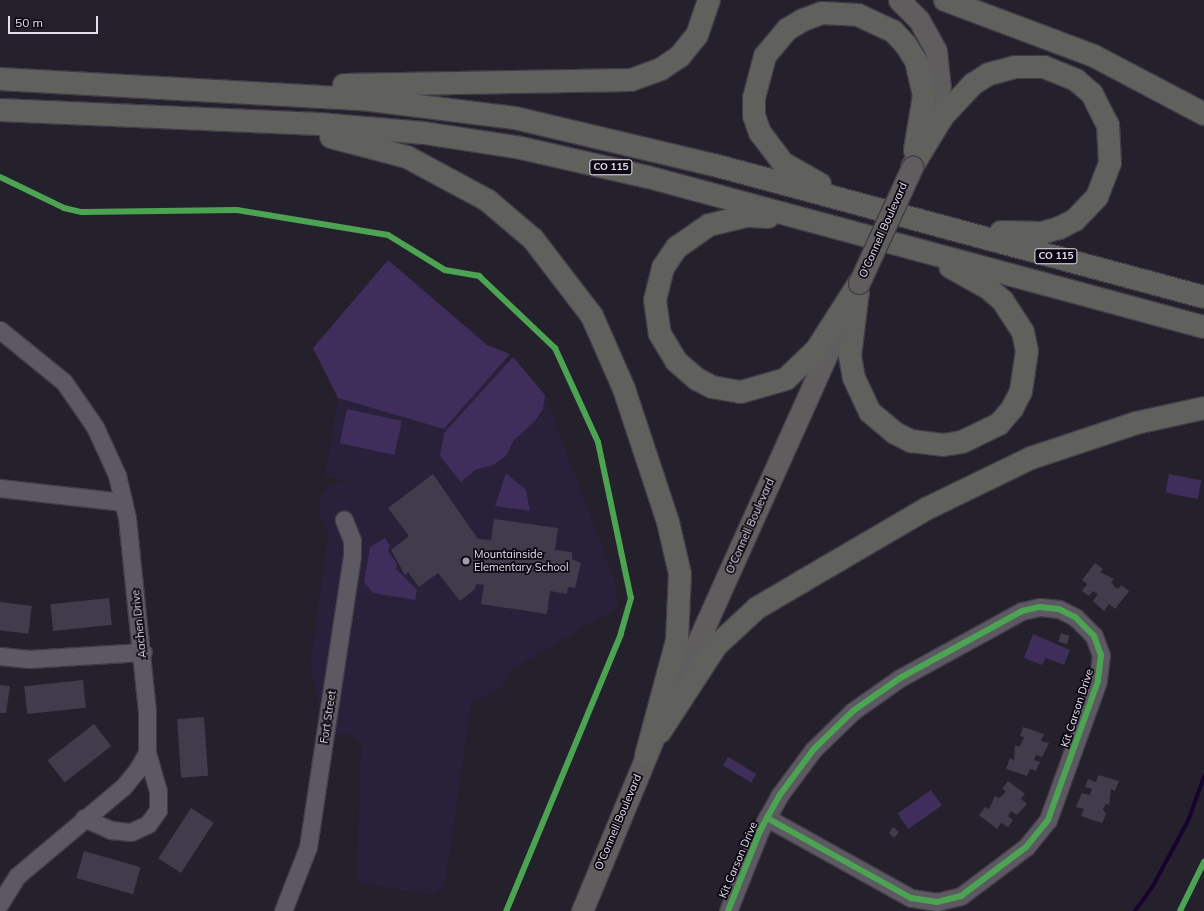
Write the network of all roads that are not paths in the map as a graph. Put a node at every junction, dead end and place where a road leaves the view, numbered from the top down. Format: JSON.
{"nodes":[{"id":1,"x":709,"y":0,"type":"edge"},
{"id":2,"x":899,"y":0,"type":"edge"},
{"id":3,"x":945,"y":0,"type":"edge"},
{"id":4,"x":0,"y":80,"type":"edge"},
{"id":5,"x":121,"y":85,"type":"junction"},
{"id":6,"x":0,"y":110,"type":"edge"},
{"id":7,"x":1204,"y":114,"type":"edge"},
{"id":8,"x":125,"y":116,"type":"junction"},
{"id":9,"x":912,"y":167,"type":"junction"},
{"id":10,"x":870,"y":206,"type":"junction"},
{"id":11,"x":909,"y":216,"type":"junction"},
{"id":12,"x":860,"y":234,"type":"junction"},
{"id":13,"x":898,"y":244,"type":"junction"},
{"id":14,"x":859,"y":283,"type":"junction"},
{"id":15,"x":1204,"y":297,"type":"edge"},
{"id":16,"x":1204,"y":327,"type":"edge"},
{"id":17,"x":0,"y":330,"type":"edge"},
{"id":18,"x":1204,"y":408,"type":"edge"},
{"id":19,"x":0,"y":488,"type":"edge"},
{"id":20,"x":123,"y":502,"type":"junction"},
{"id":21,"x":344,"y":520,"type":"dead end"},
{"id":22,"x":143,"y":652,"type":"junction"},
{"id":23,"x":0,"y":656,"type":"edge"},
{"id":24,"x":147,"y":753,"type":"junction"},
{"id":25,"x":646,"y":756,"type":"junction"},
{"id":26,"x":84,"y":818,"type":"junction"},
{"id":27,"x":767,"y":818,"type":"junction"},
{"id":28,"x":591,"y":886,"type":"junction"},
{"id":29,"x":0,"y":902,"type":"edge"},
{"id":30,"x":283,"y":911,"type":"edge"},
{"id":31,"x":570,"y":911,"type":"edge"},
{"id":32,"x":582,"y":911,"type":"edge"},
{"id":33,"x":728,"y":911,"type":"edge"}],
"edges":[{"from":1,"to":5,"type":"highway"},
{"from":2,"to":9,"type":"main road","name":"O'Connell Boulevard"},
{"from":3,"to":7,"type":"highway"},
{"from":4,"to":5,"type":"highway","number":"CO 115"},
{"from":5,"to":10,"type":"highway","number":"CO 115"},
{"from":6,"to":8,"type":"highway","number":"CO 115"},
{"from":8,"to":12,"type":"highway","number":"CO 115"},
{"from":8,"to":25,"type":"highway"},
{"from":9,"to":10,"type":"highway"},
{"from":9,"to":11,"type":"highway"},
{"from":9,"to":14,"type":"main road","name":"O'Connell Boulevard","bridge":true},
{"from":10,"to":11,"type":"highway","number":"CO 115"},
{"from":11,"to":15,"type":"highway","number":"CO 115"},
{"from":12,"to":13,"type":"highway","number":"CO 115"},
{"from":12,"to":14,"type":"highway"},
{"from":13,"to":14,"type":"highway"},
{"from":13,"to":16,"type":"highway","number":"CO 115"},
{"from":14,"to":25,"type":"main road","name":"O'Connell Boulevard"},
{"from":17,"to":20,"type":"street","name":"Aachen Drive"},
{"from":18,"to":25,"type":"highway"},
{"from":19,"to":20,"type":"street"},
{"from":20,"to":22,"type":"street","name":"Aachen Drive"},
{"from":21,"to":30,"type":"street","name":"Fort Street"},
{"from":22,"to":23,"type":"street"},
{"from":22,"to":24,"type":"street","name":"Aachen Drive"},
{"from":24,"to":26,"type":"street"},
{"from":24,"to":26,"type":"street","name":"Aachen Drive"},
{"from":25,"to":28,"type":"main road","name":"O'Connell Boulevard"},
{"from":26,"to":29,"type":"street"},
{"from":27,"to":27,"type":"street","name":"Kit Carson Drive"},
{"from":27,"to":33,"type":"street","name":"Kit Carson Drive"},
{"from":28,"to":31,"type":"main road","name":"O'Connell Boulevard"},
{"from":28,"to":32,"type":"main road","name":"O'Connell Boulevard"}]}
